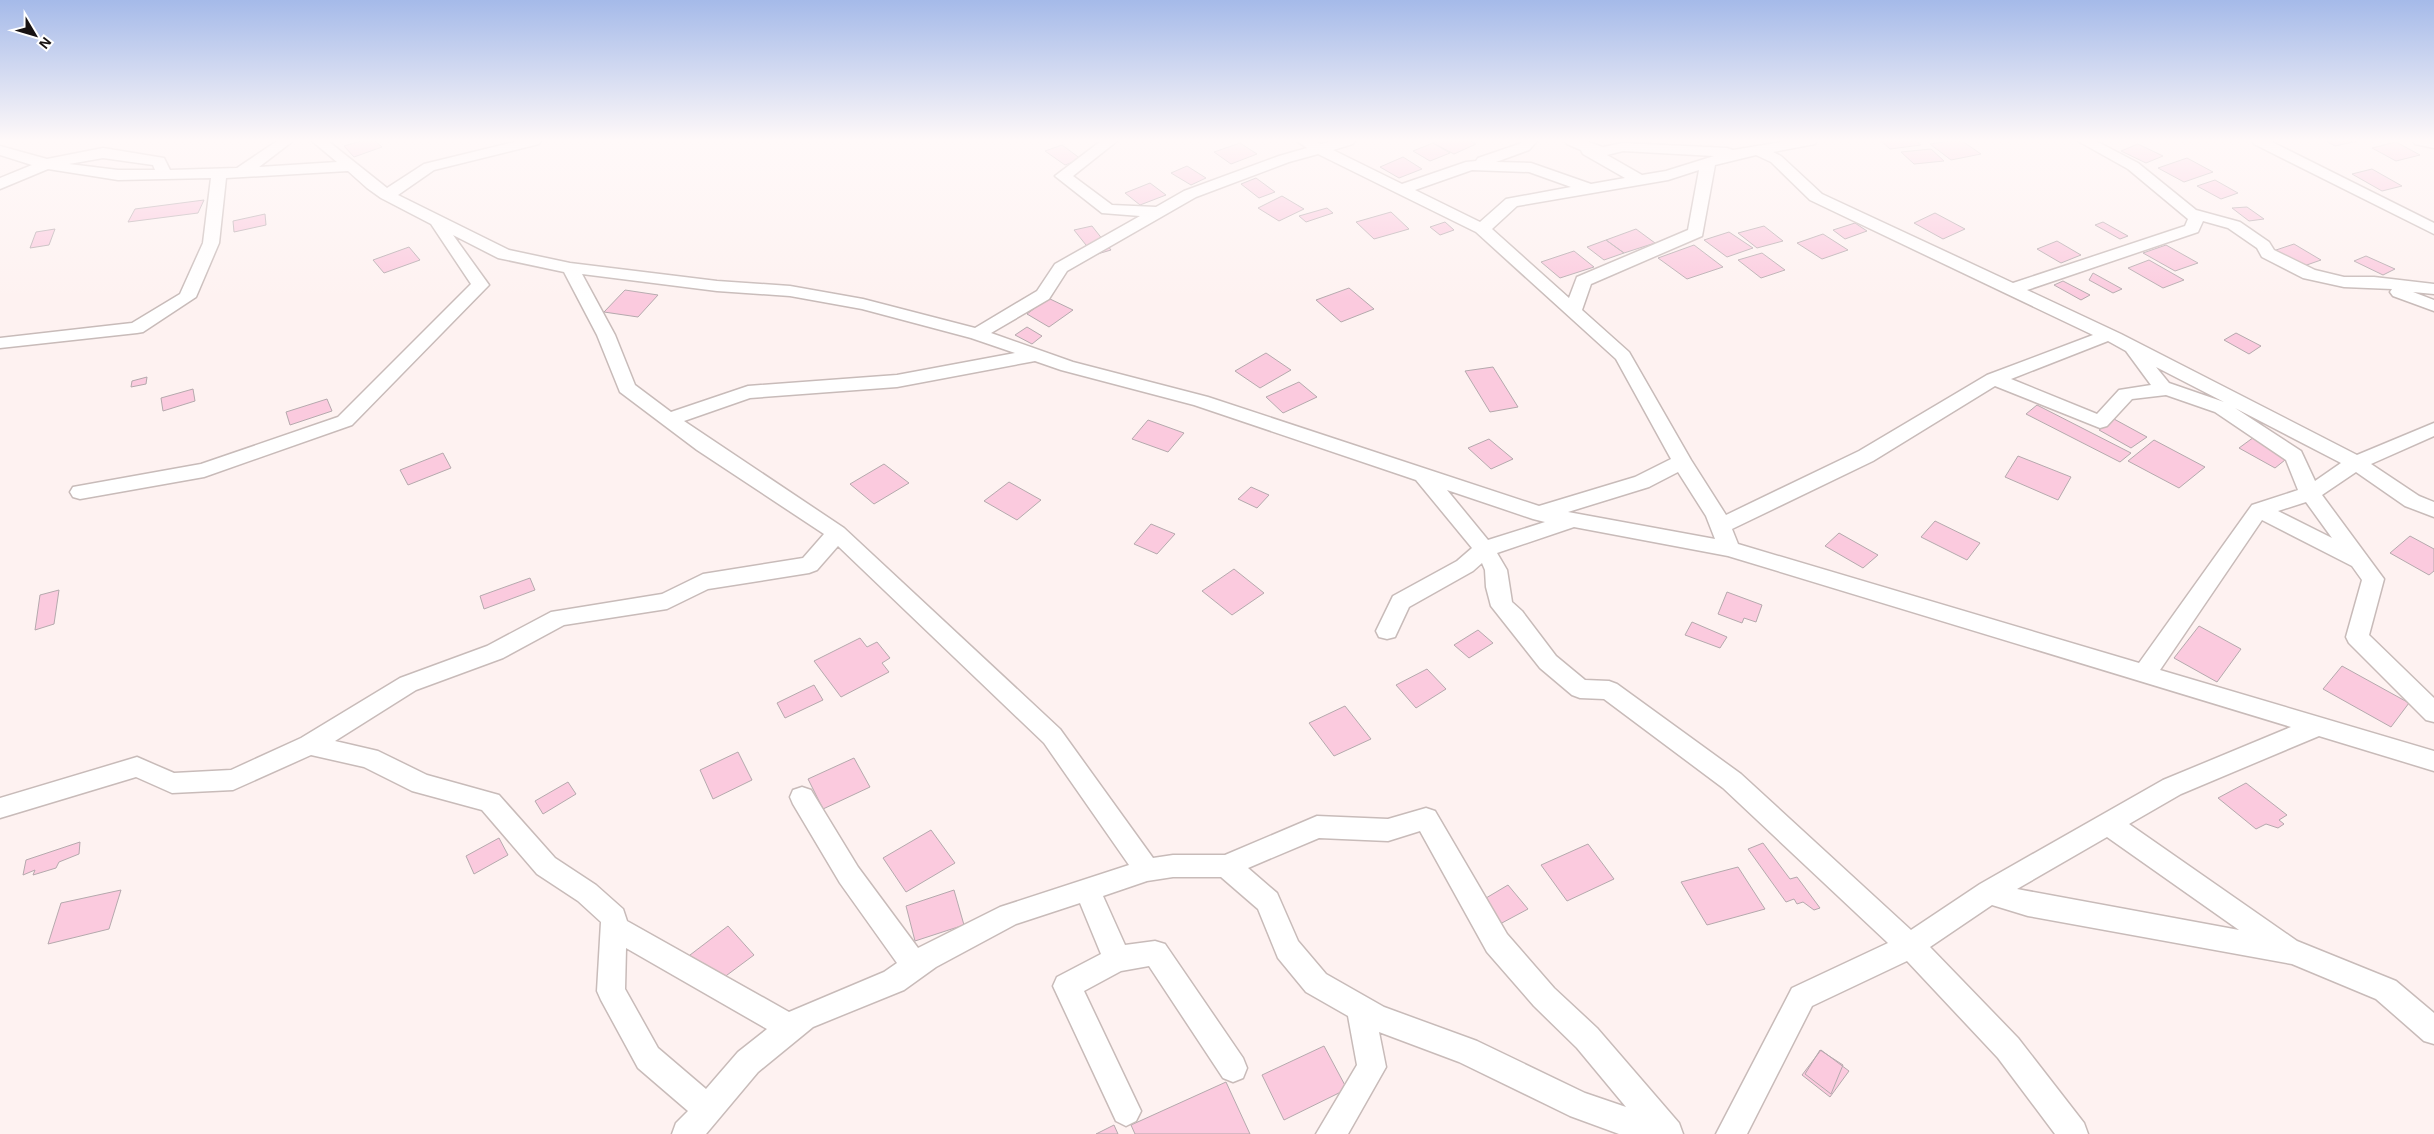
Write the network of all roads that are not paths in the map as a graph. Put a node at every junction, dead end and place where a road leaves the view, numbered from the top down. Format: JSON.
{"nodes":[{"id":1,"x":217,"y":194,"type":"edge"},
{"id":2,"x":387,"y":194,"type":"edge"},
{"id":3,"x":1087,"y":194,"type":"edge"},
{"id":4,"x":1190,"y":194,"type":"edge"},
{"id":5,"x":1412,"y":194,"type":"edge"},
{"id":6,"x":1558,"y":194,"type":"edge"},
{"id":7,"x":1703,"y":194,"type":"edge"},
{"id":8,"x":1813,"y":194,"type":"edge"},
{"id":9,"x":2167,"y":194,"type":"edge"},
{"id":10,"x":2365,"y":194,"type":"edge"},
{"id":11,"x":1160,"y":212,"type":"junction"},
{"id":12,"x":2190,"y":213,"type":"junction"},
{"id":13,"x":437,"y":222,"type":"junction"},
{"id":14,"x":1482,"y":229,"type":"junction"},
{"id":15,"x":2434,"y":229,"type":"edge"},
{"id":16,"x":570,"y":268,"type":"junction"},
{"id":17,"x":2374,"y":282,"type":"junction"},
{"id":18,"x":2012,"y":289,"type":"junction"},
{"id":19,"x":2434,"y":289,"type":"edge"},
{"id":20,"x":2434,"y":306,"type":"edge"},
{"id":21,"x":1572,"y":311,"type":"junction"},
{"id":22,"x":977,"y":334,"type":"junction"},
{"id":23,"x":2103,"y":337,"type":"dead end"},
{"id":24,"x":0,"y":343,"type":"edge"},
{"id":25,"x":2130,"y":345,"type":"junction"},
{"id":26,"x":1036,"y":355,"type":"junction"},
{"id":27,"x":1994,"y":379,"type":"junction"},
{"id":28,"x":2167,"y":389,"type":"junction"},
{"id":29,"x":669,"y":419,"type":"junction"},
{"id":30,"x":2434,"y":428,"type":"edge"},
{"id":31,"x":1682,"y":462,"type":"junction"},
{"id":32,"x":2356,"y":463,"type":"junction"},
{"id":33,"x":1424,"y":475,"type":"junction"},
{"id":34,"x":80,"y":492,"type":"dead end"},
{"id":35,"x":2310,"y":493,"type":"junction"},
{"id":36,"x":2260,"y":510,"type":"junction"},
{"id":37,"x":2434,"y":510,"type":"edge"},
{"id":38,"x":1540,"y":514,"type":"junction"},
{"id":39,"x":1574,"y":520,"type":"junction"},
{"id":40,"x":1720,"y":526,"type":"junction"},
{"id":41,"x":837,"y":534,"type":"junction"},
{"id":42,"x":1484,"y":549,"type":"junction"},
{"id":43,"x":1728,"y":549,"type":"junction"},
{"id":44,"x":2360,"y":561,"type":"junction"},
{"id":45,"x":1387,"y":631,"type":"dead end"},
{"id":46,"x":2144,"y":674,"type":"junction"},
{"id":47,"x":2434,"y":713,"type":"edge"},
{"id":48,"x":2318,"y":726,"type":"junction"},
{"id":49,"x":309,"y":745,"type":"junction"},
{"id":50,"x":2434,"y":761,"type":"edge"},
{"id":51,"x":802,"y":798,"type":"dead end"},
{"id":52,"x":0,"y":808,"type":"edge"},
{"id":53,"x":2108,"y":824,"type":"junction"},
{"id":54,"x":1226,"y":866,"type":"junction"},
{"id":55,"x":1147,"y":870,"type":"junction"},
{"id":56,"x":1087,"y":888,"type":"junction"},
{"id":57,"x":1989,"y":892,"type":"junction"},
{"id":58,"x":614,"y":927,"type":"junction"},
{"id":59,"x":1910,"y":946,"type":"junction"},
{"id":60,"x":2293,"y":952,"type":"junction"},
{"id":61,"x":1117,"y":959,"type":"junction"},
{"id":62,"x":914,"y":965,"type":"junction"},
{"id":63,"x":1360,"y":1008,"type":"junction"},
{"id":64,"x":791,"y":1028,"type":"junction"},
{"id":65,"x":2434,"y":1031,"type":"edge"},
{"id":66,"x":1233,"y":1068,"type":"dead end"},
{"id":67,"x":708,"y":1109,"type":"junction"},
{"id":68,"x":1126,"y":1111,"type":"dead end"},
{"id":69,"x":687,"y":1134,"type":"edge"},
{"id":70,"x":1331,"y":1134,"type":"edge"},
{"id":71,"x":1662,"y":1134,"type":"edge"},
{"id":72,"x":1668,"y":1134,"type":"edge"},
{"id":73,"x":1731,"y":1134,"type":"edge"},
{"id":74,"x":2074,"y":1134,"type":"edge"}],
"edges":[{"from":1,"to":24,"type":"street"},
{"from":2,"to":13,"type":"street"},
{"from":3,"to":11,"type":"street"},
{"from":4,"to":11,"type":"street"},
{"from":5,"to":14,"type":"street"},
{"from":6,"to":14,"type":"street"},
{"from":7,"to":21,"type":"street"},
{"from":8,"to":18,"type":"street"},
{"from":9,"to":12,"type":"street"},
{"from":10,"to":15,"type":"street"},
{"from":11,"to":22,"type":"street"},
{"from":12,"to":17,"type":"street"},
{"from":12,"to":18,"type":"street"},
{"from":13,"to":16,"type":"street"},
{"from":13,"to":34,"type":"street"},
{"from":14,"to":21,"type":"street"},
{"from":16,"to":22,"type":"street"},
{"from":16,"to":29,"type":"street"},
{"from":17,"to":19,"type":"street"},
{"from":17,"to":20,"type":"street"},
{"from":18,"to":25,"type":"street"},
{"from":21,"to":31,"type":"street"},
{"from":22,"to":26,"type":"street"},
{"from":23,"to":27,"type":"street"},
{"from":25,"to":28,"type":"street"},
{"from":25,"to":32,"type":"street"},
{"from":26,"to":29,"type":"street"},
{"from":26,"to":33,"type":"street"},
{"from":27,"to":28,"type":"street"},
{"from":27,"to":40,"type":"street"},
{"from":28,"to":35,"type":"street"},
{"from":29,"to":41,"type":"street"},
{"from":30,"to":32,"type":"street"},
{"from":31,"to":38,"type":"street"},
{"from":31,"to":40,"type":"street"},
{"from":32,"to":35,"type":"street"},
{"from":32,"to":37,"type":"street"},
{"from":33,"to":38,"type":"street"},
{"from":33,"to":42,"type":"street"},
{"from":35,"to":36,"type":"street"},
{"from":35,"to":44,"type":"street"},
{"from":36,"to":44,"type":"street"},
{"from":36,"to":46,"type":"street"},
{"from":38,"to":39,"type":"street"},
{"from":39,"to":42,"type":"street"},
{"from":39,"to":43,"type":"street"},
{"from":40,"to":43,"type":"street"},
{"from":41,"to":49,"type":"street"},
{"from":41,"to":55,"type":"street"},
{"from":42,"to":45,"type":"street"},
{"from":42,"to":59,"type":"street"},
{"from":43,"to":46,"type":"street"},
{"from":44,"to":47,"type":"street"},
{"from":46,"to":48,"type":"street"},
{"from":48,"to":50,"type":"street"},
{"from":48,"to":53,"type":"street"},
{"from":49,"to":52,"type":"street"},
{"from":49,"to":58,"type":"street"},
{"from":51,"to":62,"type":"street"},
{"from":53,"to":57,"type":"street"},
{"from":53,"to":60,"type":"street"},
{"from":54,"to":55,"type":"street"},
{"from":54,"to":63,"type":"street"},
{"from":54,"to":72,"type":"street"},
{"from":55,"to":56,"type":"street"},
{"from":56,"to":61,"type":"street"},
{"from":56,"to":62,"type":"street"},
{"from":57,"to":59,"type":"street"},
{"from":57,"to":60,"type":"street"},
{"from":58,"to":64,"type":"street"},
{"from":58,"to":67,"type":"street"},
{"from":59,"to":73,"type":"street"},
{"from":59,"to":74,"type":"street"},
{"from":60,"to":65,"type":"street"},
{"from":61,"to":66,"type":"street"},
{"from":61,"to":68,"type":"street"},
{"from":62,"to":64,"type":"street"},
{"from":63,"to":70,"type":"street"},
{"from":63,"to":71,"type":"street"},
{"from":64,"to":67,"type":"street"},
{"from":67,"to":69,"type":"street"}]}
